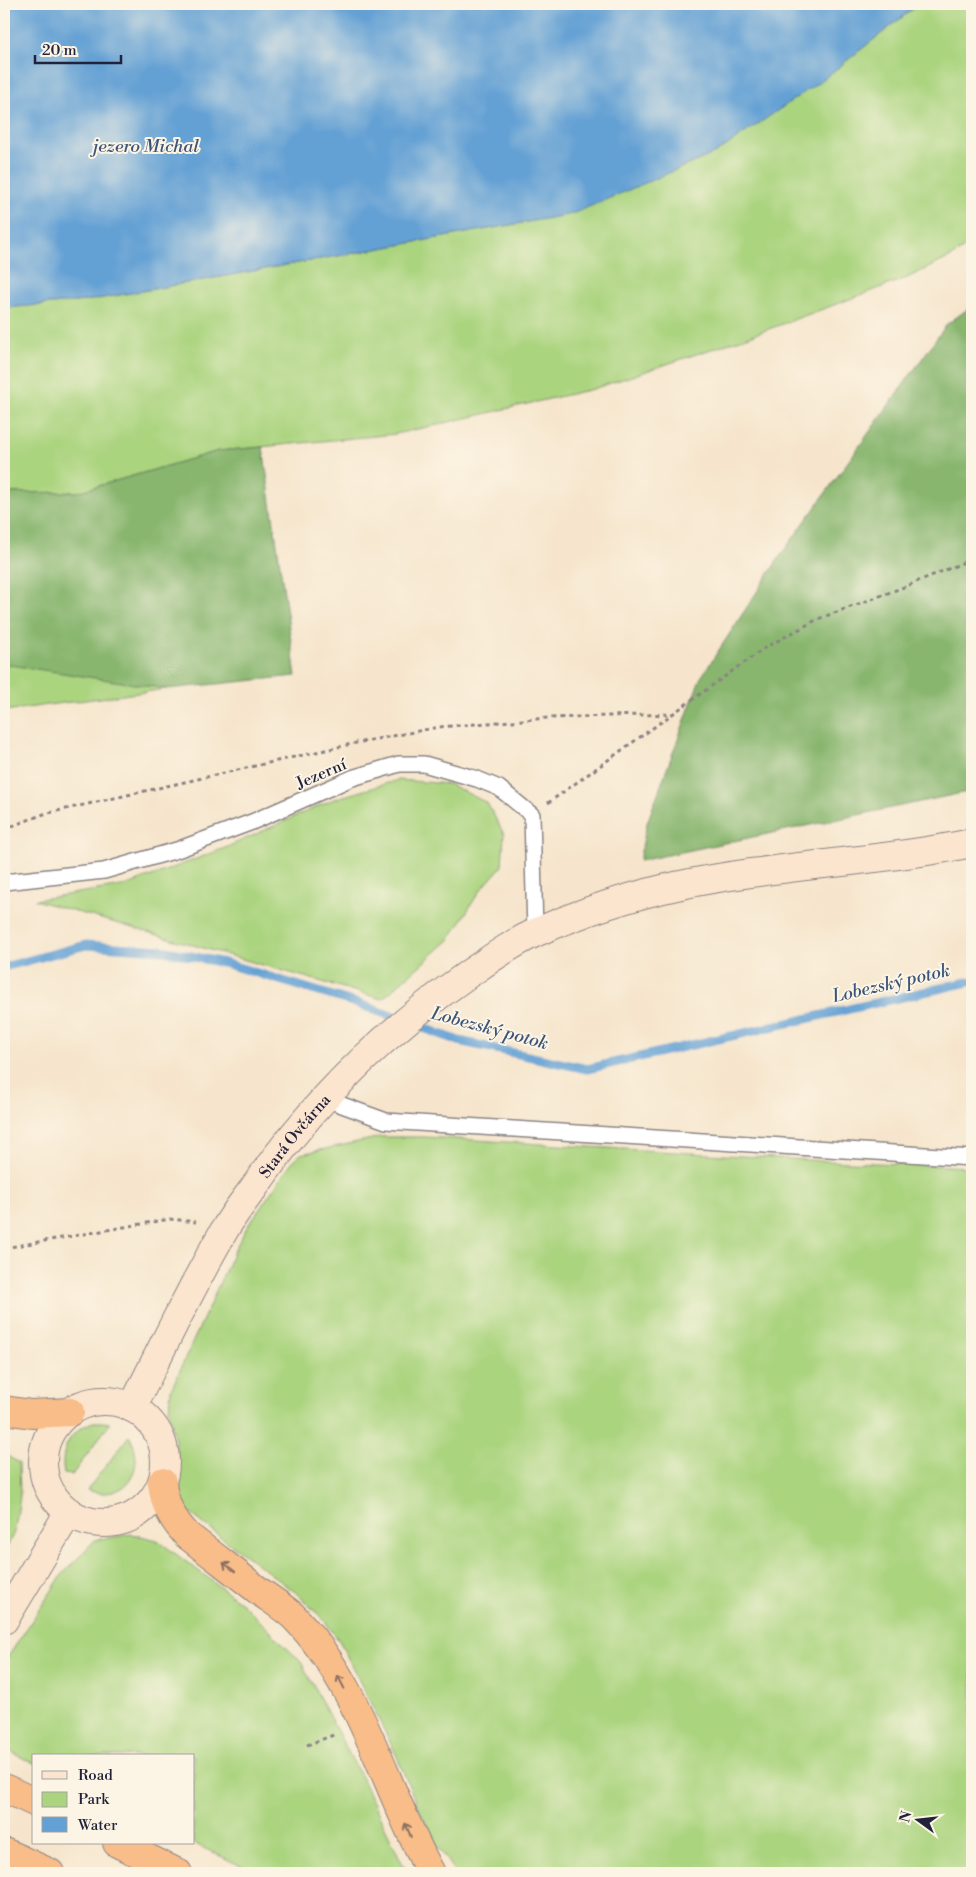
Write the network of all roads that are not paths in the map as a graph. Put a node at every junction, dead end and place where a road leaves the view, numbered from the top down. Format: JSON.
{"nodes":[{"id":1,"x":972,"y":843,"type":"edge"},
{"id":2,"x":4,"y":882,"type":"edge"},
{"id":3,"x":535,"y":932,"type":"junction"},
{"id":4,"x":323,"y":1098,"type":"junction"},
{"id":5,"x":972,"y":1158,"type":"edge"},
{"id":6,"x":132,"y":1408,"type":"junction"},
{"id":7,"x":4,"y":1410,"type":"edge"},
{"id":8,"x":70,"y":1412,"type":"junction"},
{"id":9,"x":162,"y":1482,"type":"junction"},
{"id":10,"x":69,"y":1512,"type":"junction"},
{"id":11,"x":4,"y":1620,"type":"edge"},
{"id":12,"x":4,"y":1788,"type":"edge"},
{"id":13,"x":32,"y":1801,"type":"edge"},
{"id":14,"x":119,"y":1844,"type":"edge"},
{"id":15,"x":4,"y":1852,"type":"edge"},
{"id":16,"x":50,"y":1873,"type":"edge"},
{"id":17,"x":178,"y":1873,"type":"edge"},
{"id":18,"x":431,"y":1873,"type":"edge"}],
"edges":[{"from":1,"to":3,"type":"main road","name":"Stará Ovčárna"},
{"from":2,"to":3,"type":"lane","name":"Jezerní"},
{"from":3,"to":4,"type":"main road","name":"Stará Ovčárna"},
{"from":4,"to":5,"type":"lane"},
{"from":4,"to":6,"type":"main road","name":"Stará Ovčárna"},
{"from":6,"to":8,"type":"main road"},
{"from":6,"to":9,"type":"main road"},
{"from":7,"to":8,"type":"highway"},
{"from":8,"to":10,"type":"main road"},
{"from":9,"to":10,"type":"main road"},
{"from":18,"to":9,"type":"highway","one_way":true},
{"from":10,"to":11,"type":"main road"},
{"from":12,"to":13,"type":"highway"},
{"from":14,"to":17,"type":"highway"},
{"from":15,"to":16,"type":"highway"}]}
